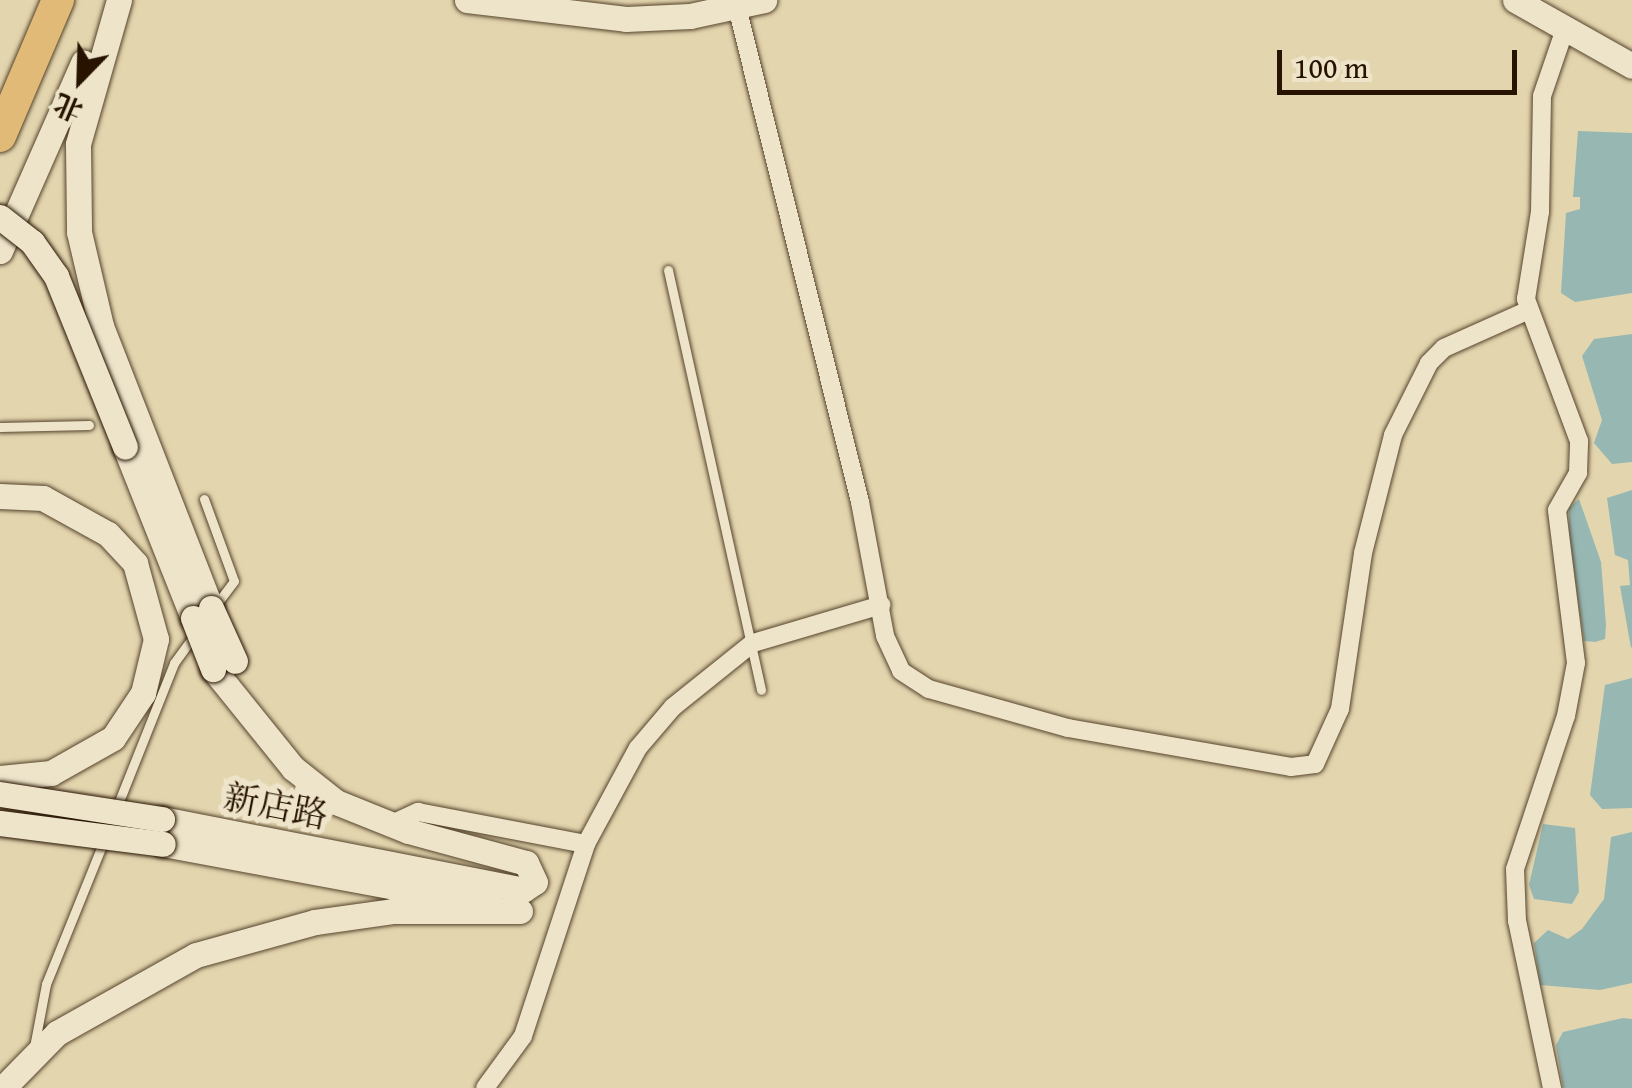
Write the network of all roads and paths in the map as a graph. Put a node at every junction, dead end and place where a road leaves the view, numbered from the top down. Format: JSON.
{"nodes":[{"id":1,"x":58,"y":0,"type":"edge"},
{"id":2,"x":115,"y":0,"type":"edge"},
{"id":3,"x":467,"y":0,"type":"edge"},
{"id":4,"x":764,"y":0,"type":"edge"},
{"id":5,"x":1515,"y":0,"type":"edge"},
{"id":6,"x":736,"y":7,"type":"junction"},
{"id":7,"x":1565,"y":28,"type":"junction"},
{"id":8,"x":1632,"y":66,"type":"edge"},
{"id":9,"x":0,"y":136,"type":"edge"},
{"id":10,"x":0,"y":216,"type":"edge"},
{"id":11,"x":0,"y":251,"type":"edge"},
{"id":12,"x":668,"y":270,"type":"dead end"},
{"id":13,"x":1529,"y":310,"type":"junction"},
{"id":14,"x":89,"y":425,"type":"dead end"},
{"id":15,"x":0,"y":427,"type":"edge"},
{"id":16,"x":0,"y":496,"type":"edge"},
{"id":17,"x":204,"y":499,"type":"dead end"},
{"id":18,"x":881,"y":605,"type":"junction"},
{"id":19,"x":202,"y":614,"type":"junction"},
{"id":20,"x":752,"y":643,"type":"junction"},
{"id":21,"x":761,"y":690,"type":"dead end"},
{"id":22,"x":0,"y":778,"type":"edge"},
{"id":23,"x":0,"y":794,"type":"edge"},
{"id":24,"x":0,"y":823,"type":"edge"},
{"id":25,"x":392,"y":824,"type":"junction"},
{"id":26,"x":162,"y":831,"type":"junction"},
{"id":27,"x":586,"y":844,"type":"junction"},
{"id":28,"x":535,"y":882,"type":"junction"},
{"id":29,"x":520,"y":912,"type":"junction"},
{"id":30,"x":57,"y":1033,"type":"junction"},
{"id":31,"x":34,"y":1047,"type":"junction"},
{"id":32,"x":0,"y":1068,"type":"edge"},
{"id":33,"x":3,"y":1088,"type":"edge"},
{"id":34,"x":485,"y":1088,"type":"edge"},
{"id":35,"x":1552,"y":1088,"type":"edge"}],
"edges":[{"from":1,"to":9,"type":"highway"},
{"from":2,"to":11,"type":"main road"},
{"from":2,"to":19,"type":"main road"},
{"from":3,"to":6,"type":"main road"},
{"from":4,"to":6,"type":"main road"},
{"from":5,"to":7,"type":"main road"},
{"from":6,"to":18,"type":"street"},
{"from":7,"to":8,"type":"main road"},
{"from":7,"to":13,"type":"street"},
{"from":10,"to":19,"type":"main road","bridge":true},
{"from":12,"to":20,"type":"lane"},
{"from":13,"to":18,"type":"street"},
{"from":13,"to":35,"type":"street"},
{"from":14,"to":15,"type":"lane"},
{"from":16,"to":22,"type":"main road"},
{"from":17,"to":31,"type":"lane"},
{"from":18,"to":20,"type":"street"},
{"from":19,"to":25,"type":"main road","bridge":true},
{"from":20,"to":21,"type":"lane"},
{"from":20,"to":27,"type":"street"},
{"from":23,"to":26,"type":"main road","name":"新店路","bridge":true},
{"from":24,"to":26,"type":"main road","name":"新店路","bridge":true},
{"from":25,"to":27,"type":"street"},
{"from":25,"to":28,"type":"main road"},
{"from":26,"to":28,"type":"main road","name":"新店路"},
{"from":26,"to":29,"type":"main road","name":"新店路"},
{"from":27,"to":34,"type":"street"},
{"from":28,"to":29,"type":"street"},
{"from":29,"to":30,"type":"main road"},
{"from":30,"to":31,"type":"main road"},
{"from":30,"to":33,"type":"main road"},
{"from":31,"to":32,"type":"main road"}]}
